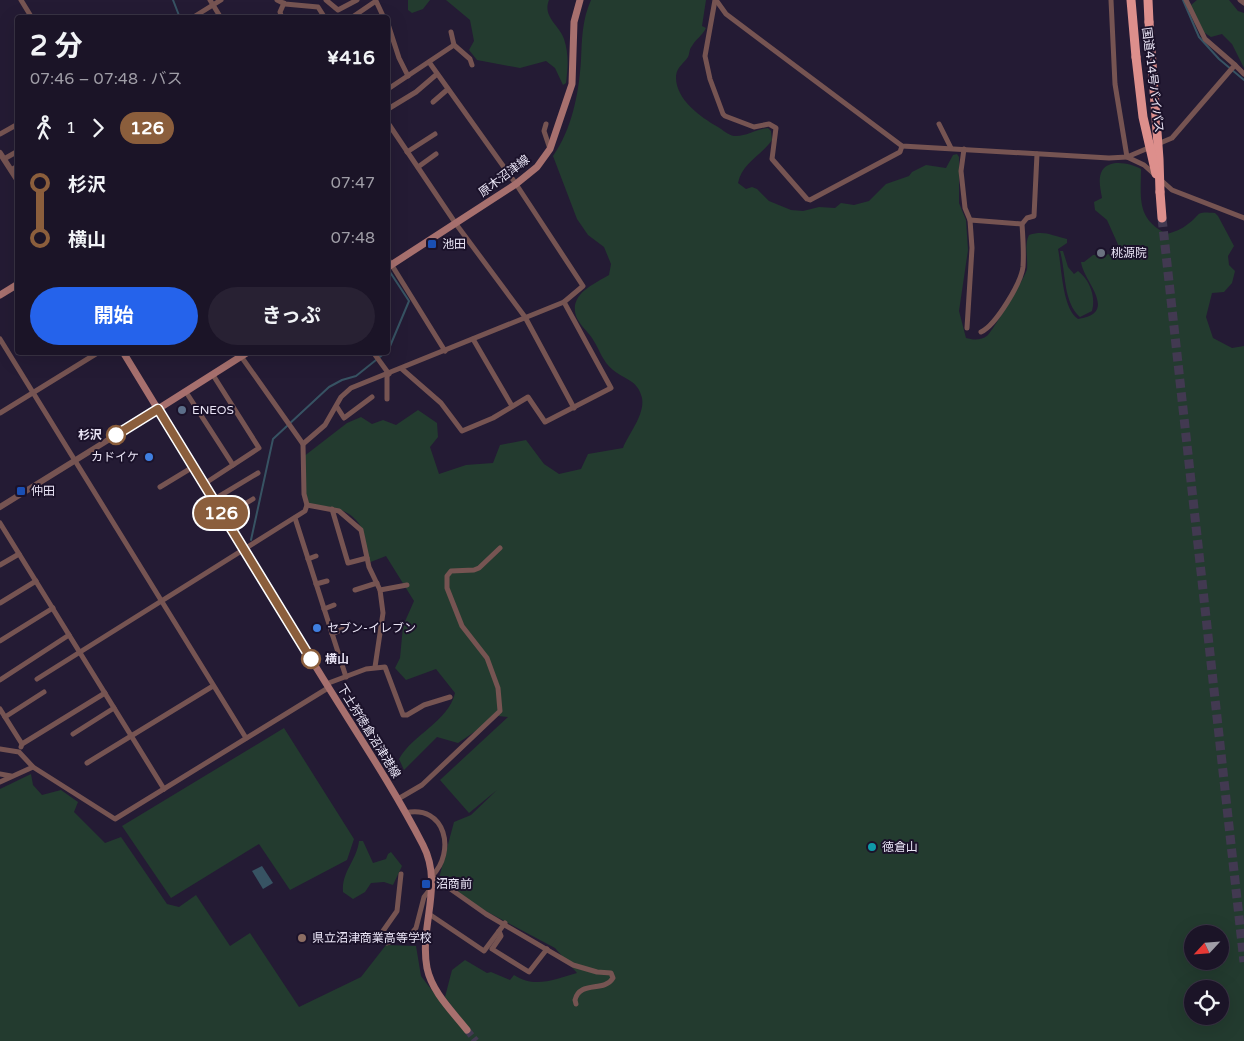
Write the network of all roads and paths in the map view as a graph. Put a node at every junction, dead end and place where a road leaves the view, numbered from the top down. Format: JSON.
{"nodes":[{"id":1,"x":21,"y":0,"type":"edge"},
{"id":2,"x":221,"y":0,"type":"edge"},
{"id":3,"x":277,"y":0,"type":"edge"},
{"id":4,"x":326,"y":0,"type":"edge"},
{"id":5,"x":357,"y":0,"type":"edge"},
{"id":6,"x":580,"y":0,"type":"edge"},
{"id":7,"x":716,"y":0,"type":"edge"},
{"id":8,"x":1111,"y":0,"type":"edge"},
{"id":9,"x":1131,"y":0,"type":"edge"},
{"id":10,"x":1148,"y":0,"type":"edge"},
{"id":11,"x":1240,"y":0,"type":"edge"},
{"id":12,"x":1188,"y":1,"type":"edge"},
{"id":13,"x":211,"y":3,"type":"edge"},
{"id":14,"x":1244,"y":3,"type":"edge"},
{"id":15,"x":284,"y":4,"type":"junction"},
{"id":16,"x":30,"y":15,"type":"edge"},
{"id":17,"x":196,"y":15,"type":"edge"},
{"id":18,"x":219,"y":15,"type":"edge"},
{"id":19,"x":281,"y":15,"type":"edge"},
{"id":20,"x":323,"y":15,"type":"edge"},
{"id":21,"x":355,"y":15,"type":"edge"},
{"id":22,"x":383,"y":15,"type":"edge"},
{"id":23,"x":390,"y":30,"type":"edge"},
{"id":24,"x":451,"y":32,"type":"dead end"},
{"id":25,"x":454,"y":45,"type":"junction"},
{"id":26,"x":429,"y":62,"type":"junction"},
{"id":27,"x":472,"y":65,"type":"dead end"},
{"id":28,"x":1235,"y":65,"type":"junction"},
{"id":29,"x":437,"y":74,"type":"junction"},
{"id":30,"x":1244,"y":74,"type":"edge"},
{"id":31,"x":408,"y":76,"type":"junction"},
{"id":32,"x":390,"y":88,"type":"edge"},
{"id":33,"x":448,"y":89,"type":"junction"},
{"id":34,"x":433,"y":102,"type":"dead end"},
{"id":35,"x":390,"y":108,"type":"edge"},
{"id":36,"x":546,"y":124,"type":"dead end"},
{"id":37,"x":939,"y":124,"type":"dead end"},
{"id":38,"x":15,"y":126,"type":"edge"},
{"id":39,"x":390,"y":126,"type":"edge"},
{"id":40,"x":0,"y":134,"type":"edge"},
{"id":41,"x":435,"y":134,"type":"dead end"},
{"id":42,"x":902,"y":146,"type":"junction"},
{"id":43,"x":951,"y":148,"type":"junction"},
{"id":44,"x":550,"y":149,"type":"junction"},
{"id":45,"x":964,"y":149,"type":"junction"},
{"id":46,"x":407,"y":152,"type":"junction"},
{"id":47,"x":0,"y":153,"type":"edge"},
{"id":48,"x":15,"y":153,"type":"edge"},
{"id":49,"x":436,"y":154,"type":"dead end"},
{"id":50,"x":1038,"y":154,"type":"junction"},
{"id":51,"x":771,"y":156,"type":"junction"},
{"id":52,"x":1127,"y":157,"type":"junction"},
{"id":53,"x":4,"y":159,"type":"junction"},
{"id":54,"x":764,"y":161,"type":"dead end"},
{"id":55,"x":418,"y":167,"type":"junction"},
{"id":56,"x":15,"y":168,"type":"edge"},
{"id":57,"x":11,"y":170,"type":"junction"},
{"id":58,"x":782,"y":170,"type":"junction"},
{"id":59,"x":776,"y":176,"type":"dead end"},
{"id":60,"x":15,"y":177,"type":"edge"},
{"id":61,"x":516,"y":184,"type":"junction"},
{"id":62,"x":795,"y":186,"type":"junction"},
{"id":63,"x":790,"y":191,"type":"dead end"},
{"id":64,"x":1160,"y":192,"type":"junction"},
{"id":65,"x":1162,"y":218,"type":"tunnel mouth"},
{"id":66,"x":1244,"y":218,"type":"edge"},
{"id":67,"x":970,"y":220,"type":"junction"},
{"id":68,"x":456,"y":224,"type":"junction"},
{"id":69,"x":1022,"y":224,"type":"junction"},
{"id":70,"x":390,"y":263,"type":"edge"},
{"id":71,"x":390,"y":266,"type":"edge"},
{"id":72,"x":15,"y":286,"type":"edge"},
{"id":73,"x":0,"y":295,"type":"edge"},
{"id":74,"x":564,"y":302,"type":"junction"},
{"id":75,"x":525,"y":317,"type":"junction"},
{"id":76,"x":967,"y":328,"type":"dead end"},
{"id":77,"x":982,"y":332,"type":"dead end"},
{"id":78,"x":0,"y":339,"type":"edge"},
{"id":79,"x":473,"y":339,"type":"junction"},
{"id":80,"x":445,"y":350,"type":"junction"},
{"id":81,"x":94,"y":355,"type":"edge"},
{"id":82,"x":124,"y":355,"type":"edge"},
{"id":83,"x":239,"y":355,"type":"edge"},
{"id":84,"x":375,"y":355,"type":"edge"},
{"id":85,"x":402,"y":369,"type":"junction"},
{"id":86,"x":388,"y":374,"type":"junction"},
{"id":87,"x":212,"y":375,"type":"junction"},
{"id":88,"x":33,"y":392,"type":"junction"},
{"id":89,"x":186,"y":392,"type":"junction"},
{"id":90,"x":372,"y":397,"type":"dead end"},
{"id":91,"x":387,"y":399,"type":"dead end"},
{"id":92,"x":337,"y":406,"type":"junction"},
{"id":93,"x":512,"y":406,"type":"junction"},
{"id":94,"x":574,"y":408,"type":"junction"},
{"id":95,"x":158,"y":409,"type":"junction"},
{"id":96,"x":0,"y":413,"type":"edge"},
{"id":97,"x":302,"y":444,"type":"junction"},
{"id":98,"x":74,"y":461,"type":"junction"},
{"id":99,"x":233,"y":465,"type":"junction"},
{"id":100,"x":194,"y":467,"type":"junction"},
{"id":101,"x":258,"y":473,"type":"dead end"},
{"id":102,"x":204,"y":484,"type":"junction"},
{"id":103,"x":160,"y":487,"type":"dead end"},
{"id":104,"x":254,"y":499,"type":"dead end"},
{"id":105,"x":213,"y":500,"type":"junction"},
{"id":106,"x":307,"y":505,"type":"junction"},
{"id":107,"x":0,"y":507,"type":"edge"},
{"id":108,"x":332,"y":509,"type":"junction"},
{"id":109,"x":224,"y":517,"type":"junction"},
{"id":110,"x":295,"y":518,"type":"junction"},
{"id":111,"x":0,"y":523,"type":"edge"},
{"id":112,"x":500,"y":548,"type":"dead end"},
{"id":113,"x":244,"y":549,"type":"junction"},
{"id":114,"x":19,"y":554,"type":"junction"},
{"id":115,"x":316,"y":556,"type":"dead end"},
{"id":116,"x":367,"y":558,"type":"junction"},
{"id":117,"x":308,"y":559,"type":"junction"},
{"id":118,"x":0,"y":565,"type":"edge"},
{"id":119,"x":36,"y":581,"type":"junction"},
{"id":120,"x":327,"y":581,"type":"dead end"},
{"id":121,"x":377,"y":583,"type":"junction"},
{"id":122,"x":316,"y":584,"type":"junction"},
{"id":123,"x":407,"y":585,"type":"dead end"},
{"id":124,"x":355,"y":590,"type":"dead end"},
{"id":125,"x":380,"y":590,"type":"junction"},
{"id":126,"x":161,"y":601,"type":"junction"},
{"id":127,"x":0,"y":603,"type":"edge"},
{"id":128,"x":334,"y":605,"type":"dead end"},
{"id":129,"x":53,"y":608,"type":"junction"},
{"id":130,"x":324,"y":609,"type":"junction"},
{"id":131,"x":343,"y":629,"type":"dead end"},
{"id":132,"x":332,"y":634,"type":"junction"},
{"id":133,"x":69,"y":635,"type":"junction"},
{"id":134,"x":0,"y":641,"type":"edge"},
{"id":135,"x":79,"y":652,"type":"junction"},
{"id":136,"x":375,"y":667,"type":"junction"},
{"id":137,"x":346,"y":677,"type":"junction"},
{"id":138,"x":37,"y":679,"type":"dead end"},
{"id":139,"x":0,"y":680,"type":"edge"},
{"id":140,"x":212,"y":686,"type":"junction"},
{"id":141,"x":327,"y":686,"type":"junction"},
{"id":142,"x":44,"y":692,"type":"dead end"},
{"id":143,"x":104,"y":693,"type":"junction"},
{"id":144,"x":450,"y":697,"type":"dead end"},
{"id":145,"x":0,"y":708,"type":"edge"},
{"id":146,"x":114,"y":708,"type":"junction"},
{"id":147,"x":5,"y":717,"type":"junction"},
{"id":148,"x":73,"y":734,"type":"dead end"},
{"id":149,"x":131,"y":736,"type":"junction"},
{"id":150,"x":246,"y":738,"type":"junction"},
{"id":151,"x":22,"y":744,"type":"junction"},
{"id":152,"x":0,"y":748,"type":"edge"},
{"id":153,"x":19,"y":752,"type":"junction"},
{"id":154,"x":87,"y":763,"type":"dead end"},
{"id":155,"x":33,"y":767,"type":"junction"},
{"id":156,"x":0,"y":774,"type":"edge"},
{"id":157,"x":12,"y":776,"type":"junction"},
{"id":158,"x":0,"y":782,"type":"edge"},
{"id":159,"x":164,"y":789,"type":"junction"},
{"id":160,"x":398,"y":800,"type":"junction"},
{"id":161,"x":405,"y":812,"type":"junction"},
{"id":162,"x":400,"y":874,"type":"dead end"},
{"id":163,"x":432,"y":876,"type":"junction"},
{"id":164,"x":432,"y":886,"type":"junction"},
{"id":165,"x":429,"y":914,"type":"junction"},
{"id":166,"x":505,"y":923,"type":"junction"},
{"id":167,"x":499,"y":931,"type":"junction"},
{"id":168,"x":547,"y":949,"type":"junction"},
{"id":169,"x":576,"y":1004,"type":"dead end"},
{"id":170,"x":467,"y":1030,"type":"tunnel mouth"}],
"edges":[{"from":1,"to":16,"type":"street"},
{"from":2,"to":13,"type":"street"},
{"from":3,"to":15,"type":"street"},
{"from":4,"to":5,"type":"street"},
{"from":6,"to":44,"type":"main road","name":"原木沼津線"},
{"from":7,"to":42,"type":"street"},
{"from":7,"to":51,"type":"street"},
{"from":8,"to":52,"type":"street"},
{"from":9,"to":64,"type":"highway","name":"国道414号バイパス","bridge":true},
{"from":10,"to":64,"type":"highway","name":"国道414号バイパス","bridge":true},
{"from":11,"to":14,"type":"street"},
{"from":12,"to":28,"type":"street"},
{"from":13,"to":17,"type":"street"},
{"from":13,"to":18,"type":"street"},
{"from":15,"to":19,"type":"street"},
{"from":15,"to":20,"type":"street"},
{"from":21,"to":22,"type":"street"},
{"from":23,"to":31,"type":"street"},
{"from":24,"to":25,"type":"street"},
{"from":25,"to":26,"type":"street"},
{"from":25,"to":27,"type":"street"},
{"from":26,"to":29,"type":"street"},
{"from":26,"to":31,"type":"street"},
{"from":28,"to":30,"type":"street"},
{"from":28,"to":52,"type":"street"},
{"from":29,"to":33,"type":"street"},
{"from":29,"to":35,"type":"street"},
{"from":31,"to":32,"type":"street"},
{"from":33,"to":34,"type":"street"},
{"from":33,"to":61,"type":"street"},
{"from":36,"to":44,"type":"street"},
{"from":37,"to":43,"type":"street"},
{"from":38,"to":40,"type":"street"},
{"from":39,"to":46,"type":"street"},
{"from":41,"to":46,"type":"street"},
{"from":42,"to":43,"type":"street"},
{"from":42,"to":62,"type":"street"},
{"from":43,"to":45,"type":"street"},
{"from":44,"to":61,"type":"main road","name":"原木沼津線"},
{"from":45,"to":50,"type":"street"},
{"from":45,"to":67,"type":"street"},
{"from":46,"to":55,"type":"street"},
{"from":47,"to":53,"type":"street"},
{"from":48,"to":53,"type":"street"},
{"from":49,"to":55,"type":"street"},
{"from":50,"to":52,"type":"street"},
{"from":50,"to":69,"type":"street"},
{"from":51,"to":54,"type":"street"},
{"from":51,"to":58,"type":"street"},
{"from":52,"to":66,"type":"street"},
{"from":53,"to":57,"type":"street"},
{"from":55,"to":68,"type":"street"},
{"from":56,"to":57,"type":"street"},
{"from":57,"to":60,"type":"street"},
{"from":58,"to":59,"type":"street"},
{"from":58,"to":62,"type":"street"},
{"from":61,"to":68,"type":"main road","name":"原木沼津線"},
{"from":61,"to":74,"type":"street"},
{"from":62,"to":63,"type":"street"},
{"from":64,"to":65,"type":"highway","name":"国道414号バイパス"},
{"from":67,"to":69,"type":"street"},
{"from":67,"to":76,"type":"street"},
{"from":68,"to":70,"type":"main road","name":"原木沼津線"},
{"from":68,"to":75,"type":"street"},
{"from":69,"to":77,"type":"street"},
{"from":71,"to":80,"type":"street"},
{"from":72,"to":73,"type":"main road"},
{"from":74,"to":75,"type":"street"},
{"from":74,"to":94,"type":"street"},
{"from":75,"to":79,"type":"street"},
{"from":75,"to":94,"type":"street"},
{"from":78,"to":88,"type":"street"},
{"from":79,"to":80,"type":"street"},
{"from":79,"to":93,"type":"street"},
{"from":80,"to":85,"type":"street"},
{"from":81,"to":88,"type":"street"},
{"from":82,"to":95,"type":"main road"},
{"from":83,"to":87,"type":"main road"},
{"from":83,"to":97,"type":"street"},
{"from":84,"to":86,"type":"street"},
{"from":85,"to":86,"type":"street"},
{"from":85,"to":93,"type":"street"},
{"from":86,"to":91,"type":"street"},
{"from":86,"to":92,"type":"street"},
{"from":87,"to":89,"type":"main road"},
{"from":87,"to":99,"type":"street"},
{"from":88,"to":96,"type":"street"},
{"from":88,"to":98,"type":"street"},
{"from":89,"to":95,"type":"main road"},
{"from":89,"to":99,"type":"street"},
{"from":90,"to":92,"type":"street"},
{"from":92,"to":97,"type":"street"},
{"from":93,"to":94,"type":"street"},
{"from":95,"to":98,"type":"street"},
{"from":95,"to":100,"type":"main road","name":"下土狩徳倉沼津港線"},
{"from":97,"to":106,"type":"street"},
{"from":98,"to":107,"type":"street"},
{"from":98,"to":126,"type":"street"},
{"from":99,"to":102,"type":"street"},
{"from":100,"to":102,"type":"main road","name":"下土狩徳倉沼津港線"},
{"from":100,"to":103,"type":"street"},
{"from":101,"to":105,"type":"street"},
{"from":102,"to":105,"type":"main road","name":"下土狩徳倉沼津港線"},
{"from":104,"to":109,"type":"street"},
{"from":105,"to":109,"type":"main road","name":"下土狩徳倉沼津港線"},
{"from":106,"to":108,"type":"street"},
{"from":106,"to":110,"type":"street"},
{"from":108,"to":116,"type":"street"},
{"from":108,"to":116,"type":"street"},
{"from":109,"to":113,"type":"main road","name":"下土狩徳倉沼津港線"},
{"from":110,"to":113,"type":"street"},
{"from":110,"to":117,"type":"street"},
{"from":111,"to":114,"type":"street"},
{"from":112,"to":160,"type":"street"},
{"from":113,"to":126,"type":"street"},
{"from":113,"to":141,"type":"main road","name":"下土狩徳倉沼津港線"},
{"from":114,"to":118,"type":"street"},
{"from":114,"to":119,"type":"street"},
{"from":115,"to":117,"type":"street"},
{"from":116,"to":121,"type":"street"},
{"from":117,"to":122,"type":"street"},
{"from":119,"to":127,"type":"street"},
{"from":119,"to":129,"type":"street"},
{"from":120,"to":122,"type":"street"},
{"from":121,"to":124,"type":"street"},
{"from":121,"to":125,"type":"street"},
{"from":122,"to":130,"type":"street"},
{"from":123,"to":125,"type":"street"},
{"from":125,"to":136,"type":"street"},
{"from":126,"to":135,"type":"street"},
{"from":126,"to":140,"type":"street"},
{"from":128,"to":130,"type":"street"},
{"from":129,"to":133,"type":"street"},
{"from":129,"to":134,"type":"street"},
{"from":130,"to":132,"type":"street"},
{"from":131,"to":132,"type":"street"},
{"from":132,"to":137,"type":"street"},
{"from":133,"to":135,"type":"street"},
{"from":133,"to":139,"type":"street"},
{"from":135,"to":138,"type":"street"},
{"from":135,"to":143,"type":"street"},
{"from":136,"to":137,"type":"street"},
{"from":136,"to":144,"type":"street"},
{"from":137,"to":141,"type":"street"},
{"from":140,"to":149,"type":"street"},
{"from":140,"to":150,"type":"street"},
{"from":141,"to":150,"type":"street"},
{"from":141,"to":160,"type":"main road","name":"下土狩徳倉沼津港線"},
{"from":142,"to":147,"type":"street"},
{"from":143,"to":146,"type":"street"},
{"from":143,"to":151,"type":"street"},
{"from":145,"to":147,"type":"street"},
{"from":146,"to":148,"type":"street"},
{"from":146,"to":149,"type":"street"},
{"from":147,"to":151,"type":"street"},
{"from":149,"to":154,"type":"street"},
{"from":149,"to":159,"type":"street"},
{"from":150,"to":159,"type":"street"},
{"from":151,"to":153,"type":"street"},
{"from":152,"to":153,"type":"street"},
{"from":153,"to":155,"type":"street"},
{"from":155,"to":157,"type":"street"},
{"from":155,"to":159,"type":"street"},
{"from":156,"to":157,"type":"street"},
{"from":157,"to":158,"type":"street"},
{"from":160,"to":161,"type":"main road","name":"下土狩徳倉沼津港線"},
{"from":161,"to":163,"type":"main road","name":"下土狩徳倉沼津港線"},
{"from":161,"to":163,"type":"street"},
{"from":162,"to":164,"type":"street"},
{"from":163,"to":164,"type":"main road","name":"下土狩徳倉沼津港線"},
{"from":163,"to":166,"type":"street"},
{"from":164,"to":165,"type":"main road","name":"下土狩徳倉沼津港線"},
{"from":165,"to":167,"type":"street"},
{"from":165,"to":170,"type":"main road","name":"下土狩徳倉沼津港線"},
{"from":166,"to":167,"type":"street"},
{"from":166,"to":168,"type":"street"},
{"from":167,"to":168,"type":"street"},
{"from":168,"to":169,"type":"street"}]}
